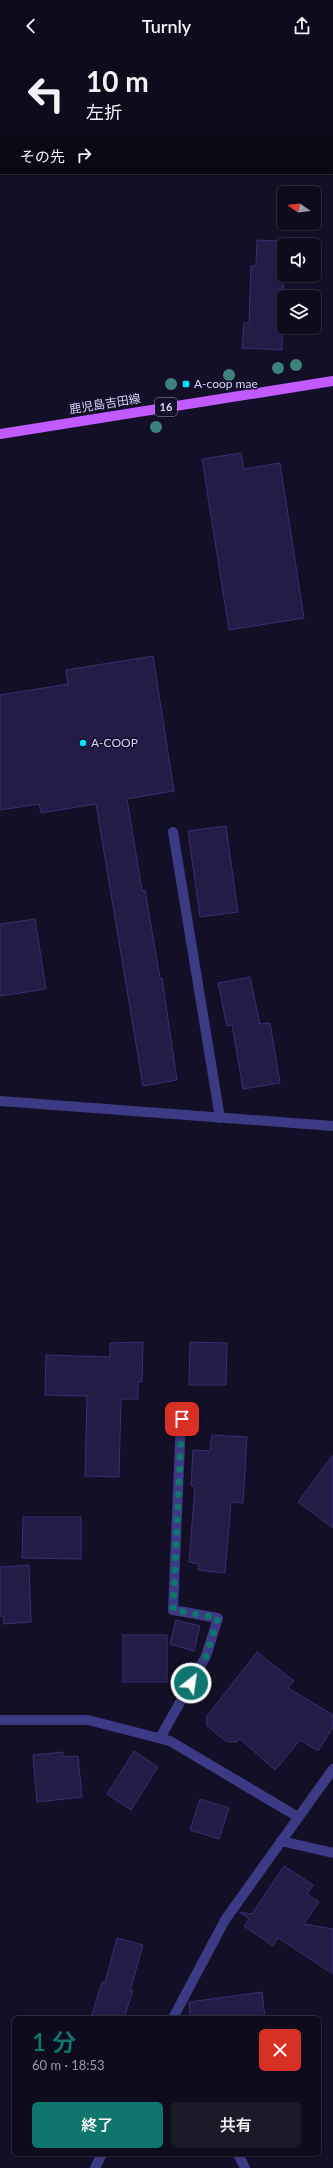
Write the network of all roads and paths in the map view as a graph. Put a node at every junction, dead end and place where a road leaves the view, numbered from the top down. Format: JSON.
{"nodes":[{"id":1,"x":333,"y":381,"type":"edge"},
{"id":2,"x":0,"y":434,"type":"edge"},
{"id":3,"x":173,"y":832,"type":"dead end"},
{"id":4,"x":0,"y":1101,"type":"edge"},
{"id":5,"x":220,"y":1118,"type":"junction"},
{"id":6,"x":333,"y":1126,"type":"edge"},
{"id":7,"x":182,"y":1419,"type":"dead end"},
{"id":8,"x":0,"y":1720,"type":"edge"},
{"id":9,"x":160,"y":1738,"type":"junction"},
{"id":10,"x":333,"y":1769,"type":"edge"},
{"id":11,"x":298,"y":1816,"type":"junction"},
{"id":12,"x":281,"y":1841,"type":"junction"},
{"id":13,"x":333,"y":1853,"type":"edge"},
{"id":14,"x":177,"y":2016,"type":"edge"},
{"id":15,"x":101,"y":2156,"type":"edge"},
{"id":16,"x":239,"y":2156,"type":"edge"},
{"id":17,"x":95,"y":2168,"type":"edge"},
{"id":18,"x":245,"y":2168,"type":"edge"}],
"edges":[{"from":1,"to":2,"type":"main road","name":"鹿児島吉田線","number":"16"},
{"from":3,"to":5,"type":"street"},
{"from":4,"to":5,"type":"street"},
{"from":5,"to":6,"type":"street"},
{"from":7,"to":9,"type":"street"},
{"from":8,"to":9,"type":"street"},
{"from":9,"to":11,"type":"street"},
{"from":10,"to":11,"type":"street"},
{"from":11,"to":12,"type":"street"},
{"from":12,"to":13,"type":"street"},
{"from":12,"to":14,"type":"street"},
{"from":15,"to":17,"type":"street"},
{"from":16,"to":18,"type":"street"}]}
